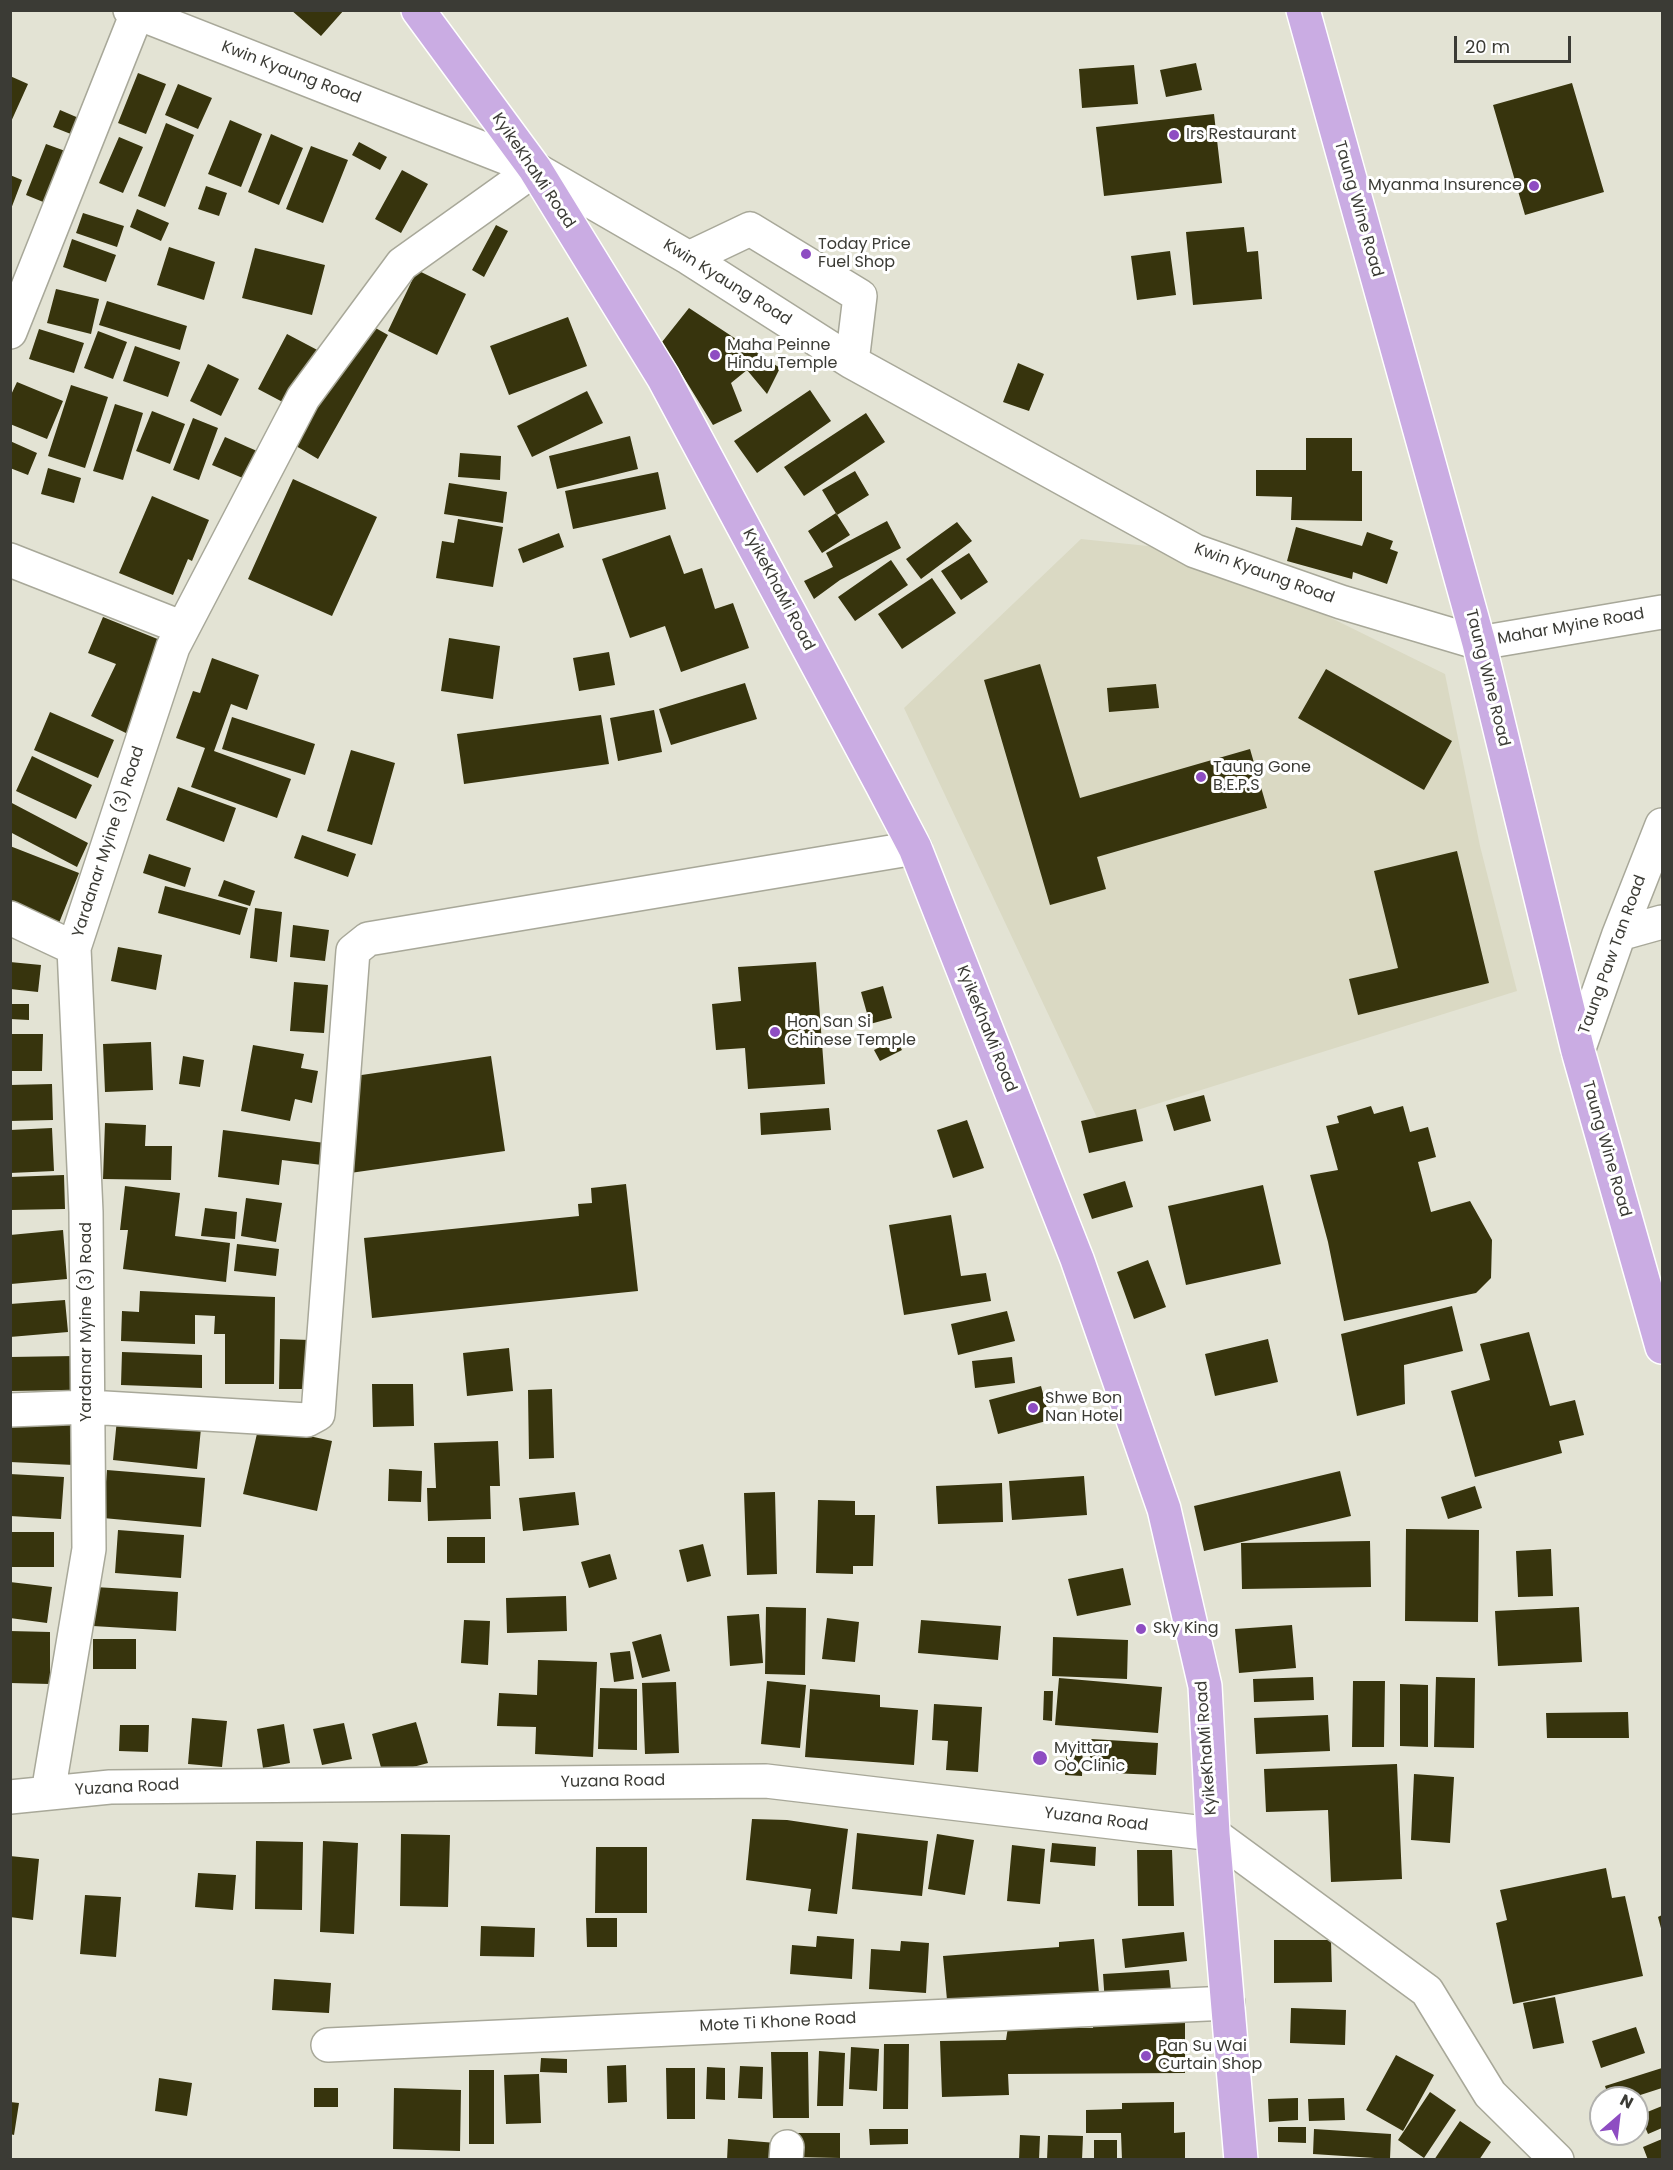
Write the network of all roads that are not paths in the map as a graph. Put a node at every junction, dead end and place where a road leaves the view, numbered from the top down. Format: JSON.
{"nodes":[{"id":1,"x":418,"y":10,"type":"edge"},
{"id":2,"x":1303,"y":10,"type":"edge"},
{"id":3,"x":134,"y":12,"type":"edge"},
{"id":4,"x":535,"y":169,"type":"junction"},
{"id":5,"x":689,"y":258,"type":"junction"},
{"id":6,"x":10,"y":332,"type":"edge"},
{"id":7,"x":852,"y":362,"type":"junction"},
{"id":8,"x":10,"y":560,"type":"edge"},
{"id":9,"x":1662,"y":612,"type":"edge"},
{"id":10,"x":183,"y":628,"type":"junction"},
{"id":11,"x":1479,"y":643,"type":"junction"},
{"id":12,"x":1662,"y":825,"type":"edge"},
{"id":13,"x":915,"y":848,"type":"junction"},
{"id":14,"x":10,"y":918,"type":"edge"},
{"id":15,"x":1662,"y":922,"type":"edge"},
{"id":16,"x":1619,"y":934,"type":"junction"},
{"id":17,"x":74,"y":948,"type":"junction"},
{"id":18,"x":1578,"y":1051,"type":"junction"},
{"id":19,"x":1662,"y":1347,"type":"edge"},
{"id":20,"x":88,"y":1407,"type":"junction"},
{"id":21,"x":10,"y":1410,"type":"edge"},
{"id":22,"x":48,"y":1793,"type":"junction"},
{"id":23,"x":10,"y":1797,"type":"edge"},
{"id":24,"x":1213,"y":1834,"type":"junction"},
{"id":25,"x":1228,"y":2002,"type":"junction"},
{"id":26,"x":328,"y":2045,"type":"dead end"},
{"id":27,"x":1240,"y":2160,"type":"edge"},
{"id":28,"x":1557,"y":2160,"type":"edge"}],
"edges":[{"from":1,"to":4,"type":"main road","name":"KyikeKhaMi Road"},
{"from":2,"to":11,"type":"main road","name":"Taung Wine Road"},
{"from":3,"to":4,"type":"street","name":"Kwin Kyaung Road"},
{"from":3,"to":6,"type":"street"},
{"from":4,"to":5,"type":"street","name":"Kwin Kyaung Road"},
{"from":4,"to":10,"type":"street","name":"Yardanar Myine (3) Road"},
{"from":4,"to":13,"type":"main road","name":"KyikeKhaMi Road"},
{"from":5,"to":7,"type":"street","name":"Kwin Kyaung Road"},
{"from":5,"to":7,"type":"street"},
{"from":7,"to":11,"type":"street","name":"Kwin Kyaung Road"},
{"from":8,"to":10,"type":"street"},
{"from":9,"to":11,"type":"street","name":"Mahar Myine Road"},
{"from":10,"to":17,"type":"street","name":"Yardanar Myine (3) Road"},
{"from":11,"to":18,"type":"main road","name":"Taung Wine Road"},
{"from":12,"to":16,"type":"street","name":"Taung Paw Tan Road"},
{"from":13,"to":20,"type":"street"},
{"from":13,"to":24,"type":"main road","name":"KyikeKhaMi Road"},
{"from":14,"to":17,"type":"street"},
{"from":15,"to":16,"type":"street"},
{"from":16,"to":18,"type":"street","name":"Taung Paw Tan Road"},
{"from":17,"to":20,"type":"street","name":"Yardanar Myine (3) Road"},
{"from":18,"to":19,"type":"main road","name":"Taung Wine Road"},
{"from":20,"to":21,"type":"street"},
{"from":20,"to":22,"type":"street","name":"Yardanar Myine (3) Road"},
{"from":22,"to":23,"type":"street","name":"Yuzana Road"},
{"from":22,"to":24,"type":"street","name":"Yuzana Road"},
{"from":24,"to":25,"type":"main road","name":"KyikeKhaMi Road"},
{"from":24,"to":28,"type":"street"},
{"from":25,"to":26,"type":"street","name":"Mote Ti Khone Road"},
{"from":25,"to":27,"type":"main road","name":"KyikeKhaMi Road"}]}
